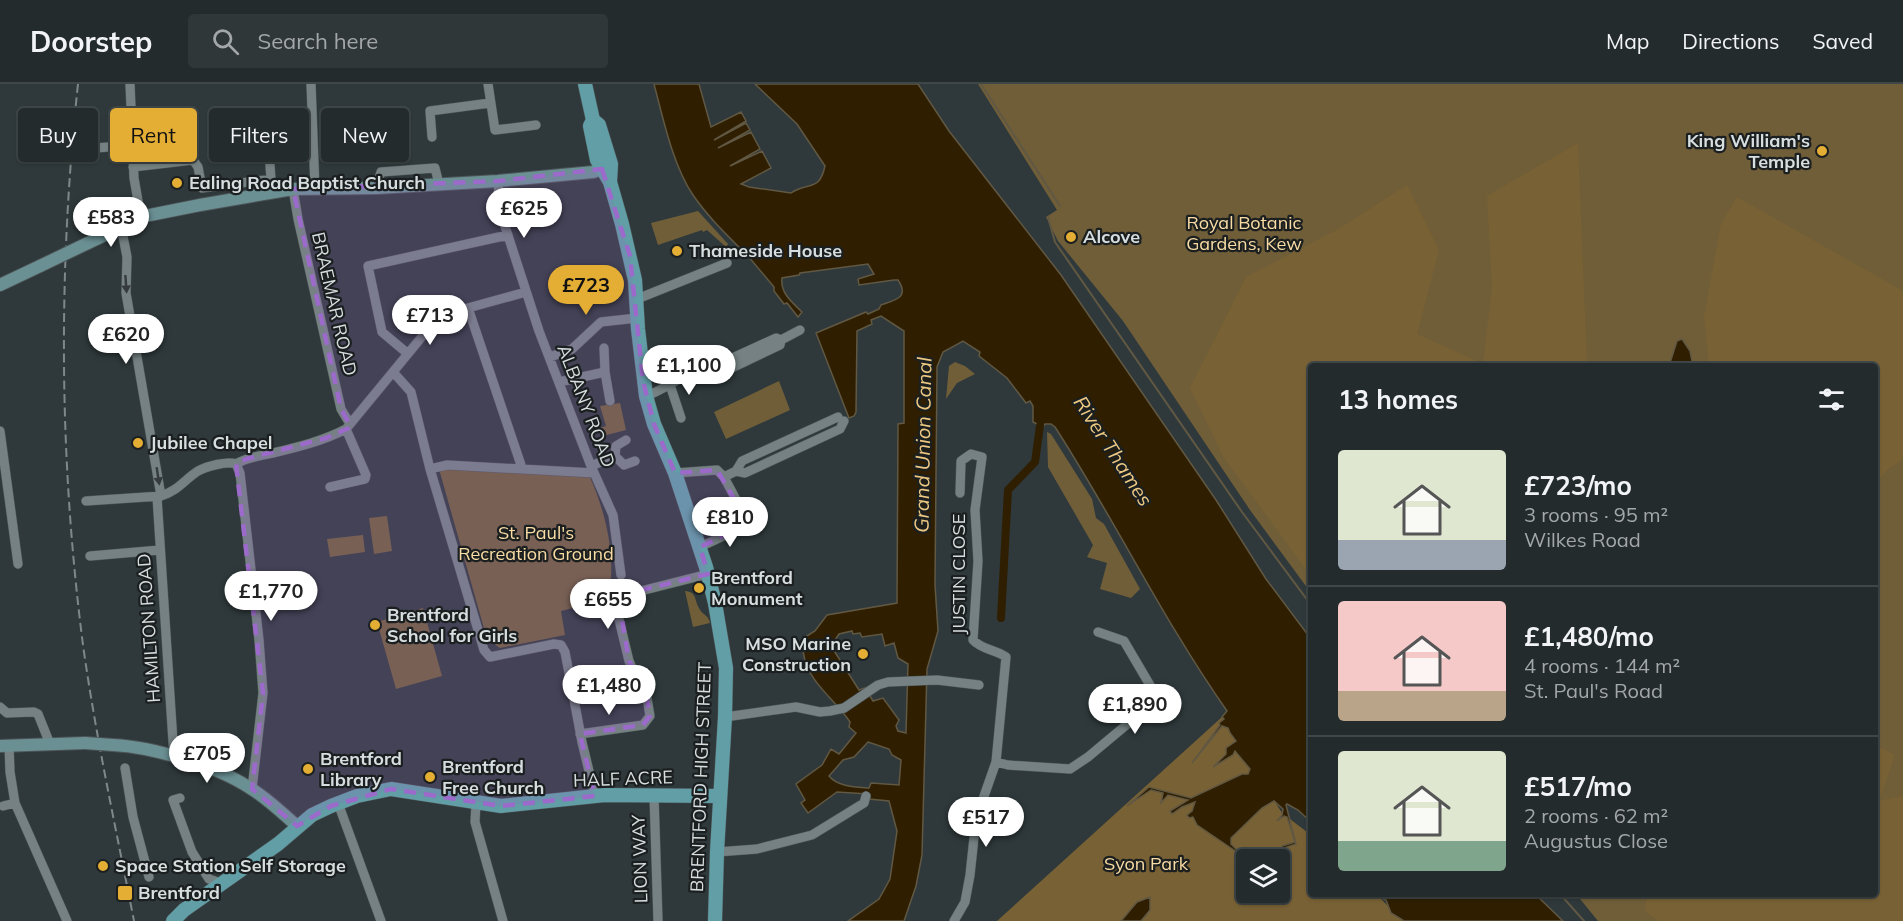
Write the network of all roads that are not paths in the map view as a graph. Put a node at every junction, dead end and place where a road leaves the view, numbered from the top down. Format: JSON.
{"nodes":[{"id":1,"x":130,"y":84,"type":"edge"},
{"id":2,"x":311,"y":84,"type":"edge"},
{"id":3,"x":488,"y":84,"type":"edge"},
{"id":4,"x":585,"y":84,"type":"edge"},
{"id":5,"x":490,"y":103,"type":"junction"},
{"id":6,"x":131,"y":108,"type":"edge"},
{"id":7,"x":536,"y":124,"type":"dead end"},
{"id":8,"x":432,"y":137,"type":"dead end"},
{"id":9,"x":133,"y":162,"type":"edge"},
{"id":10,"x":270,"y":162,"type":"edge"},
{"id":11,"x":605,"y":164,"type":"junction"},
{"id":12,"x":133,"y":167,"type":"junction"},
{"id":13,"x":498,"y":181,"type":"junction"},
{"id":14,"x":315,"y":188,"type":"junction"},
{"id":15,"x":293,"y":189,"type":"junction"},
{"id":16,"x":141,"y":218,"type":"junction"},
{"id":17,"x":121,"y":226,"type":"junction"},
{"id":18,"x":508,"y":236,"type":"junction"},
{"id":19,"x":727,"y":263,"type":"dead end"},
{"id":20,"x":0,"y":285,"type":"edge"},
{"id":21,"x":526,"y":292,"type":"junction"},
{"id":22,"x":637,"y":299,"type":"junction"},
{"id":23,"x":468,"y":308,"type":"junction"},
{"id":24,"x":637,"y":318,"type":"junction"},
{"id":25,"x":801,"y":330,"type":"dead end"},
{"id":26,"x":604,"y":348,"type":"dead end"},
{"id":27,"x":407,"y":353,"type":"junction"},
{"id":28,"x":550,"y":357,"type":"junction"},
{"id":29,"x":393,"y":372,"type":"junction"},
{"id":30,"x":605,"y":372,"type":"junction"},
{"id":31,"x":559,"y":382,"type":"junction"},
{"id":32,"x":670,"y":385,"type":"junction"},
{"id":33,"x":646,"y":396,"type":"junction"},
{"id":34,"x":610,"y":401,"type":"dead end"},
{"id":35,"x":681,"y":418,"type":"dead end"},
{"id":36,"x":841,"y":419,"type":"dead end"},
{"id":37,"x":348,"y":427,"type":"junction"},
{"id":38,"x":0,"y":431,"type":"edge"},
{"id":39,"x":626,"y":440,"type":"dead end"},
{"id":40,"x":615,"y":456,"type":"junction"},
{"id":41,"x":634,"y":461,"type":"dead end"},
{"id":42,"x":236,"y":464,"type":"junction"},
{"id":43,"x":521,"y":465,"type":"dead end"},
{"id":44,"x":430,"y":469,"type":"junction"},
{"id":45,"x":593,"y":469,"type":"junction"},
{"id":46,"x":675,"y":473,"type":"junction"},
{"id":47,"x":724,"y":477,"type":"junction"},
{"id":48,"x":330,"y":487,"type":"dead end"},
{"id":49,"x":960,"y":493,"type":"dead end"},
{"id":50,"x":159,"y":496,"type":"junction"},
{"id":51,"x":86,"y":501,"type":"dead end"},
{"id":52,"x":12,"y":513,"type":"junction"},
{"id":53,"x":0,"y":514,"type":"edge"},
{"id":54,"x":700,"y":547,"type":"junction"},
{"id":55,"x":160,"y":550,"type":"junction"},
{"id":56,"x":90,"y":556,"type":"dead end"},
{"id":57,"x":18,"y":564,"type":"dead end"},
{"id":58,"x":708,"y":574,"type":"junction"},
{"id":59,"x":621,"y":575,"type":"dead end"},
{"id":60,"x":1098,"y":632,"type":"dead end"},
{"id":61,"x":980,"y":685,"type":"dead end"},
{"id":62,"x":0,"y":707,"type":"edge"},
{"id":63,"x":725,"y":717,"type":"junction"},
{"id":64,"x":580,"y":734,"type":"junction"},
{"id":65,"x":50,"y":744,"type":"junction"},
{"id":66,"x":5,"y":746,"type":"edge"},
{"id":67,"x":174,"y":757,"type":"junction"},
{"id":68,"x":996,"y":762,"type":"junction"},
{"id":69,"x":125,"y":768,"type":"dead end"},
{"id":70,"x":252,"y":789,"type":"junction"},
{"id":71,"x":654,"y":795,"type":"junction"},
{"id":72,"x":720,"y":795,"type":"junction"},
{"id":73,"x":595,"y":796,"type":"junction"},
{"id":74,"x":866,"y":796,"type":"dead end"},
{"id":75,"x":180,"y":798,"type":"dead end"},
{"id":76,"x":15,"y":803,"type":"junction"},
{"id":77,"x":338,"y":803,"type":"junction"},
{"id":78,"x":476,"y":803,"type":"junction"},
{"id":79,"x":3,"y":806,"type":"dead end"},
{"id":80,"x":297,"y":826,"type":"junction"},
{"id":81,"x":717,"y":852,"type":"junction"},
{"id":82,"x":149,"y":877,"type":"dead end"},
{"id":83,"x":219,"y":886,"type":"junction"},
{"id":84,"x":67,"y":921,"type":"edge"},
{"id":85,"x":173,"y":921,"type":"edge"},
{"id":86,"x":381,"y":921,"type":"edge"},
{"id":87,"x":503,"y":921,"type":"edge"},
{"id":88,"x":658,"y":921,"type":"edge"},
{"id":89,"x":715,"y":921,"type":"edge"},
{"id":90,"x":954,"y":921,"type":"edge"}],
"edges":[{"from":1,"to":6,"type":"street"},
{"from":2,"to":14,"type":"street"},
{"from":3,"to":5,"type":"street"},
{"from":4,"to":11,"type":"main road","name":"BRENTFORD HIGH STREET"},
{"from":5,"to":7,"type":"street"},
{"from":5,"to":8,"type":"street"},
{"from":9,"to":12,"type":"street"},
{"from":10,"to":12,"type":"street"},
{"from":11,"to":13,"type":"main road"},
{"from":11,"to":22,"type":"main road","name":"BRENTFORD HIGH STREET"},
{"from":12,"to":16,"type":"street"},
{"from":13,"to":14,"type":"main road"},
{"from":13,"to":18,"type":"street","name":"ALBANY ROAD"},
{"from":14,"to":15,"type":"main road"},
{"from":15,"to":16,"type":"main road"},
{"from":15,"to":37,"type":"street","name":"BRAEMAR ROAD"},
{"from":16,"to":17,"type":"main road"},
{"from":17,"to":20,"type":"main road","bridge":true},
{"from":17,"to":50,"type":"street","name":"HAMILTON ROAD","one_way":true},
{"from":18,"to":21,"type":"street","name":"ALBANY ROAD"},
{"from":18,"to":27,"type":"street"},
{"from":19,"to":22,"type":"street"},
{"from":21,"to":23,"type":"street"},
{"from":21,"to":28,"type":"street","name":"ALBANY ROAD"},
{"from":22,"to":24,"type":"main road","name":"BRENTFORD HIGH STREET"},
{"from":23,"to":27,"type":"street"},
{"from":23,"to":43,"type":"street"},
{"from":24,"to":28,"type":"street"},
{"from":24,"to":33,"type":"main road","name":"BRENTFORD HIGH STREET"},
{"from":25,"to":32,"type":"street"},
{"from":26,"to":30,"type":"street"},
{"from":27,"to":29,"type":"street"},
{"from":28,"to":31,"type":"street","name":"ALBANY ROAD"},
{"from":29,"to":37,"type":"street"},
{"from":29,"to":44,"type":"street"},
{"from":30,"to":31,"type":"street"},
{"from":30,"to":34,"type":"street"},
{"from":31,"to":45,"type":"street","name":"ALBANY ROAD"},
{"from":32,"to":33,"type":"street"},
{"from":32,"to":35,"type":"street"},
{"from":33,"to":46,"type":"main road","name":"BRENTFORD HIGH STREET"},
{"from":36,"to":47,"type":"street"},
{"from":37,"to":42,"type":"street"},
{"from":37,"to":48,"type":"street","name":"BRAEMAR ROAD"},
{"from":38,"to":52,"type":"street"},
{"from":39,"to":40,"type":"street"},
{"from":40,"to":41,"type":"street"},
{"from":40,"to":45,"type":"street"},
{"from":42,"to":50,"type":"street"},
{"from":42,"to":70,"type":"street"},
{"from":44,"to":45,"type":"street"},
{"from":44,"to":64,"type":"street"},
{"from":45,"to":59,"type":"street","name":"ALBANY ROAD"},
{"from":46,"to":47,"type":"street"},
{"from":46,"to":54,"type":"main road","name":"BRENTFORD HIGH STREET"},
{"from":47,"to":54,"type":"street"},
{"from":49,"to":68,"type":"street","name":"JUSTIN CLOSE"},
{"from":50,"to":51,"type":"street"},
{"from":50,"to":55,"type":"street","name":"HAMILTON ROAD"},
{"from":52,"to":53,"type":"street"},
{"from":52,"to":57,"type":"street"},
{"from":54,"to":58,"type":"main road","name":"BRENTFORD HIGH STREET"},
{"from":55,"to":56,"type":"street"},
{"from":55,"to":67,"type":"street","name":"HAMILTON ROAD"},
{"from":58,"to":63,"type":"main road","name":"BRENTFORD HIGH STREET"},
{"from":58,"to":64,"type":"street"},
{"from":60,"to":68,"type":"street"},
{"from":61,"to":63,"type":"street"},
{"from":62,"to":65,"type":"street"},
{"from":63,"to":72,"type":"main road","name":"BRENTFORD HIGH STREET"},
{"from":64,"to":73,"type":"street"},
{"from":65,"to":66,"type":"main road"},
{"from":65,"to":67,"type":"main road","bridge":true},
{"from":66,"to":76,"type":"street"},
{"from":67,"to":70,"type":"main road"},
{"from":68,"to":90,"type":"street"},
{"from":69,"to":82,"type":"street"},
{"from":70,"to":80,"type":"main road"},
{"from":71,"to":72,"type":"main road","name":"HALF ACRE"},
{"from":71,"to":73,"type":"main road","name":"HALF ACRE"},
{"from":71,"to":88,"type":"street","name":"LION WAY"},
{"from":72,"to":81,"type":"main road","name":"BRENTFORD HIGH STREET"},
{"from":73,"to":78,"type":"main road","name":"HALF ACRE"},
{"from":74,"to":81,"type":"street"},
{"from":75,"to":83,"type":"street"},
{"from":76,"to":79,"type":"street"},
{"from":76,"to":84,"type":"street"},
{"from":77,"to":78,"type":"main road","name":"HALF ACRE"},
{"from":77,"to":80,"type":"main road","name":"HALF ACRE"},
{"from":77,"to":86,"type":"street"},
{"from":78,"to":87,"type":"street"},
{"from":80,"to":83,"type":"main road","name":"HALF ACRE"},
{"from":81,"to":89,"type":"main road","name":"BRENTFORD HIGH STREET"},
{"from":83,"to":85,"type":"main road","name":"HALF ACRE"}]}
